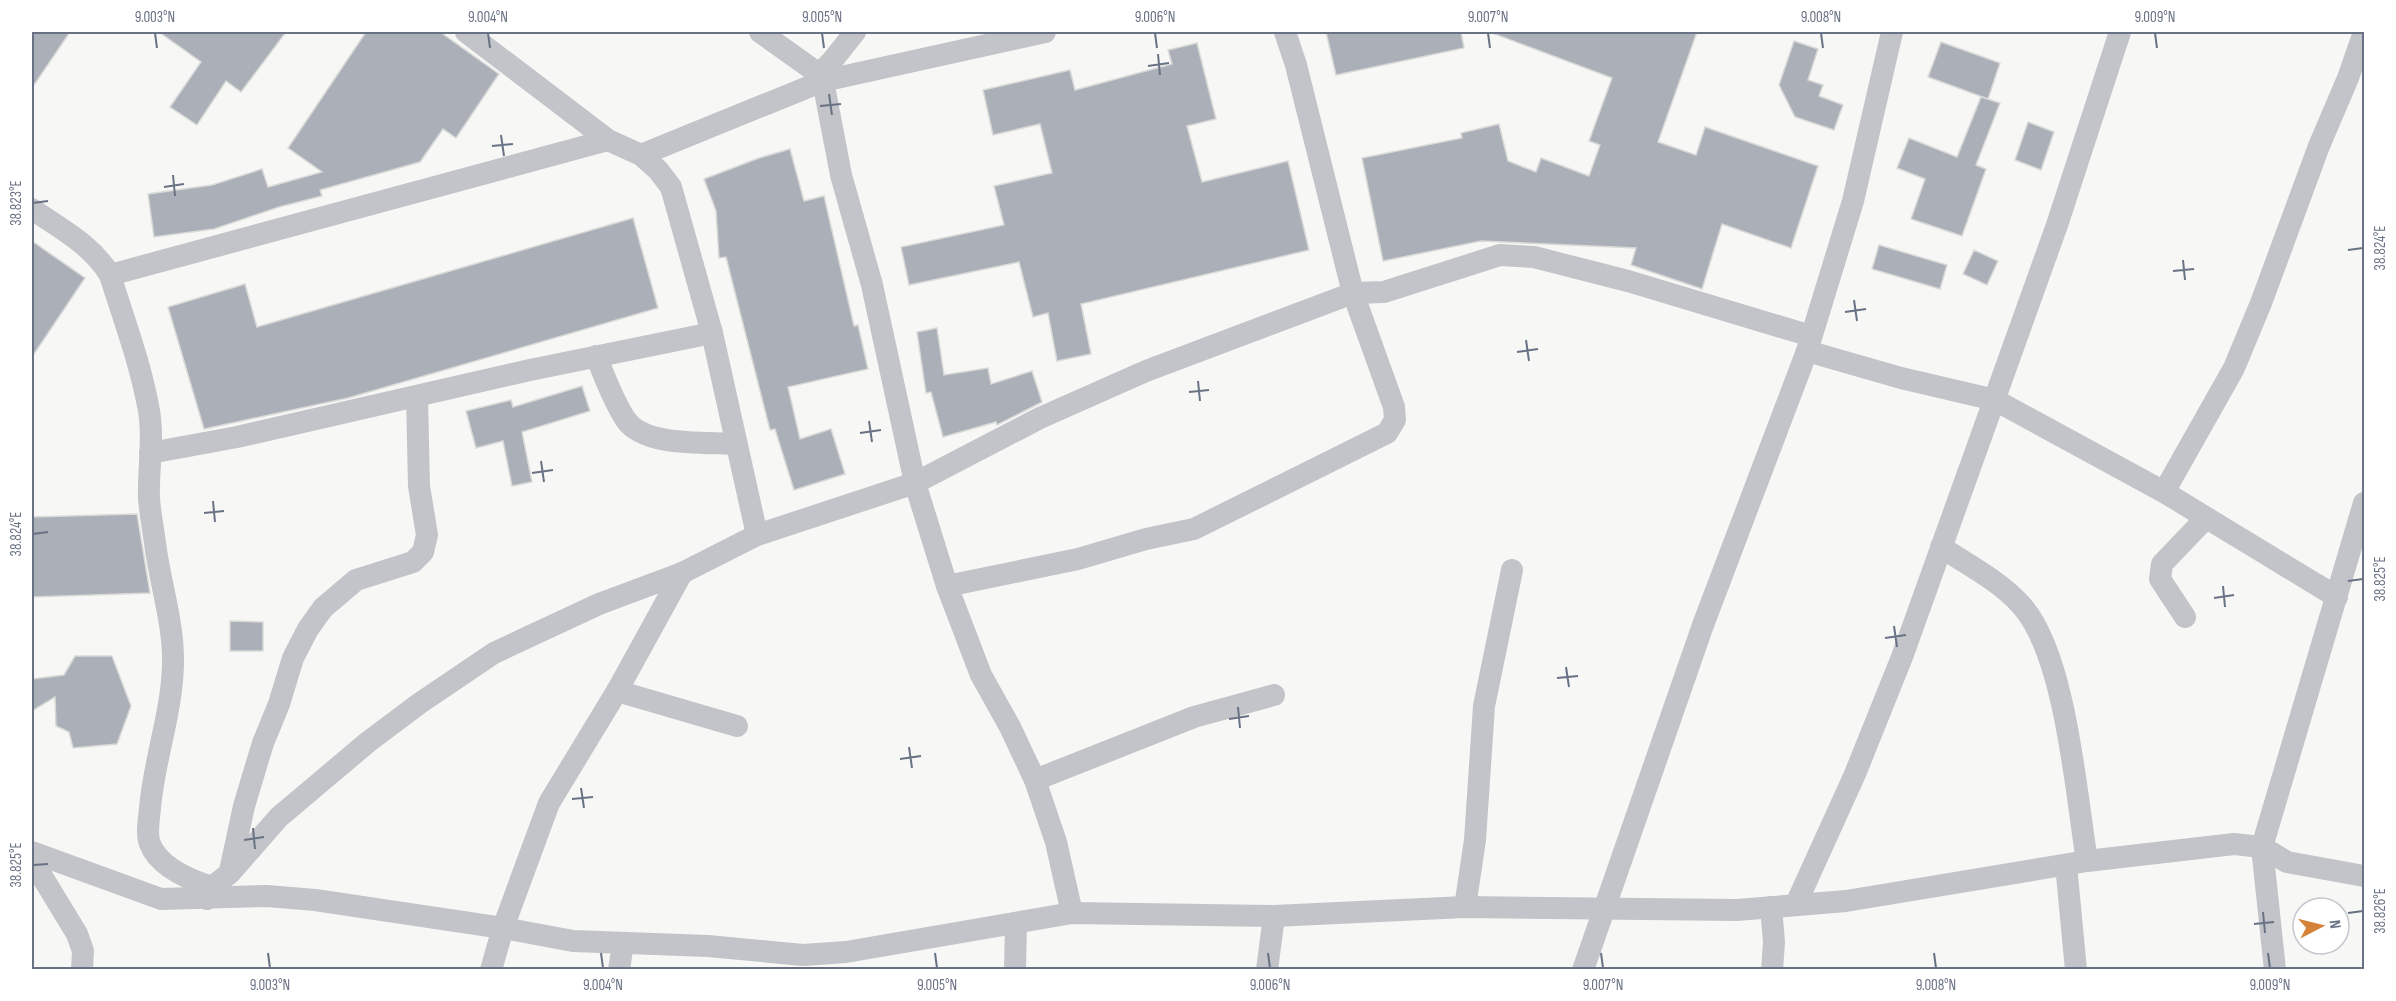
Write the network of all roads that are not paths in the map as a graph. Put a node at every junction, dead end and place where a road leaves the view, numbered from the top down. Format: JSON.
{"nodes":[{"id":1,"x":466,"y":32,"type":"edge"},
{"id":2,"x":760,"y":32,"type":"edge"},
{"id":3,"x":855,"y":32,"type":"edge"},
{"id":4,"x":1045,"y":32,"type":"edge"},
{"id":5,"x":1285,"y":32,"type":"edge"},
{"id":6,"x":2120,"y":32,"type":"edge"},
{"id":7,"x":2364,"y":32,"type":"edge"},
{"id":8,"x":1888,"y":33,"type":"edge"},
{"id":9,"x":821,"y":77,"type":"junction"},
{"id":10,"x":608,"y":140,"type":"junction"},
{"id":11,"x":641,"y":155,"type":"junction"},
{"id":12,"x":32,"y":209,"type":"edge"},
{"id":13,"x":110,"y":276,"type":"junction"},
{"id":14,"x":1353,"y":293,"type":"junction"},
{"id":15,"x":711,"y":333,"type":"junction"},
{"id":16,"x":1809,"y":343,"type":"junction"},
{"id":17,"x":596,"y":356,"type":"junction"},
{"id":18,"x":417,"y":397,"type":"junction"},
{"id":19,"x":1995,"y":400,"type":"junction"},
{"id":20,"x":736,"y":444,"type":"junction"},
{"id":21,"x":150,"y":453,"type":"junction"},
{"id":22,"x":915,"y":483,"type":"junction"},
{"id":23,"x":2164,"y":492,"type":"junction"},
{"id":24,"x":2364,"y":503,"type":"edge"},
{"id":25,"x":2206,"y":518,"type":"junction"},
{"id":26,"x":757,"y":535,"type":"junction"},
{"id":27,"x":1941,"y":547,"type":"junction"},
{"id":28,"x":1512,"y":570,"type":"dead end"},
{"id":29,"x":682,"y":573,"type":"junction"},
{"id":30,"x":947,"y":586,"type":"junction"},
{"id":31,"x":2337,"y":597,"type":"junction"},
{"id":32,"x":2185,"y":617,"type":"dead end"},
{"id":33,"x":617,"y":691,"type":"junction"},
{"id":34,"x":1274,"y":695,"type":"dead end"},
{"id":35,"x":737,"y":726,"type":"dead end"},
{"id":36,"x":1035,"y":780,"type":"junction"},
{"id":37,"x":2262,"y":847,"type":"junction"},
{"id":38,"x":32,"y":852,"type":"edge"},
{"id":39,"x":32,"y":860,"type":"edge"},
{"id":40,"x":2076,"y":863,"type":"junction"},
{"id":41,"x":230,"y":873,"type":"junction"},
{"id":42,"x":2364,"y":876,"type":"edge"},
{"id":43,"x":209,"y":893,"type":"junction"},
{"id":44,"x":1796,"y":904,"type":"junction"},
{"id":45,"x":1465,"y":907,"type":"junction"},
{"id":46,"x":1605,"y":907,"type":"junction"},
{"id":47,"x":1771,"y":907,"type":"junction"},
{"id":48,"x":1072,"y":913,"type":"junction"},
{"id":49,"x":1274,"y":916,"type":"junction"},
{"id":50,"x":1016,"y":923,"type":"junction"},
{"id":51,"x":503,"y":928,"type":"junction"},
{"id":52,"x":623,"y":943,"type":"junction"},
{"id":53,"x":846,"y":961,"type":"edge"},
{"id":54,"x":82,"y":969,"type":"edge"},
{"id":55,"x":491,"y":969,"type":"edge"},
{"id":56,"x":619,"y":969,"type":"edge"},
{"id":57,"x":1015,"y":969,"type":"edge"},
{"id":58,"x":1267,"y":969,"type":"edge"},
{"id":59,"x":1583,"y":969,"type":"edge"},
{"id":60,"x":1772,"y":969,"type":"edge"},
{"id":61,"x":2076,"y":969,"type":"edge"},
{"id":62,"x":2275,"y":969,"type":"edge"}],
"edges":[{"from":1,"to":10,"type":"street"},
{"from":2,"to":9,"type":"street"},
{"from":3,"to":9,"type":"street"},
{"from":4,"to":9,"type":"street"},
{"from":5,"to":14,"type":"street"},
{"from":6,"to":19,"type":"street"},
{"from":7,"to":23,"type":"street"},
{"from":8,"to":16,"type":"street"},
{"from":9,"to":11,"type":"street"},
{"from":9,"to":22,"type":"street"},
{"from":10,"to":11,"type":"street"},
{"from":10,"to":13,"type":"street"},
{"from":11,"to":15,"type":"street"},
{"from":12,"to":13,"type":"street"},
{"from":13,"to":21,"type":"street"},
{"from":14,"to":16,"type":"street"},
{"from":14,"to":22,"type":"street"},
{"from":14,"to":30,"type":"street"},
{"from":15,"to":17,"type":"street"},
{"from":15,"to":20,"type":"street"},
{"from":16,"to":19,"type":"street"},
{"from":16,"to":46,"type":"street"},
{"from":17,"to":18,"type":"street"},
{"from":17,"to":20,"type":"street"},
{"from":18,"to":21,"type":"street"},
{"from":18,"to":41,"type":"street"},
{"from":19,"to":23,"type":"street"},
{"from":19,"to":27,"type":"street"},
{"from":20,"to":26,"type":"street"},
{"from":21,"to":43,"type":"street"},
{"from":22,"to":26,"type":"street"},
{"from":22,"to":30,"type":"street"},
{"from":23,"to":25,"type":"street"},
{"from":24,"to":31,"type":"street"},
{"from":25,"to":31,"type":"street"},
{"from":25,"to":32,"type":"street"},
{"from":26,"to":29,"type":"street"},
{"from":27,"to":40,"type":"street"},
{"from":27,"to":44,"type":"street"},
{"from":28,"to":45,"type":"street"},
{"from":29,"to":33,"type":"street"},
{"from":29,"to":41,"type":"street"},
{"from":30,"to":36,"type":"street"},
{"from":31,"to":37,"type":"street"},
{"from":33,"to":35,"type":"street"},
{"from":33,"to":51,"type":"street"},
{"from":34,"to":36,"type":"street"},
{"from":36,"to":48,"type":"street"},
{"from":37,"to":40,"type":"street"},
{"from":37,"to":42,"type":"street"},
{"from":37,"to":62,"type":"street"},
{"from":38,"to":43,"type":"street"},
{"from":39,"to":54,"type":"street"},
{"from":40,"to":44,"type":"street"},
{"from":40,"to":61,"type":"street"},
{"from":41,"to":43,"type":"street"},
{"from":43,"to":51,"type":"street"},
{"from":44,"to":47,"type":"street"},
{"from":45,"to":46,"type":"street"},
{"from":45,"to":49,"type":"street"},
{"from":46,"to":47,"type":"street"},
{"from":46,"to":59,"type":"street"},
{"from":47,"to":60,"type":"street"},
{"from":48,"to":49,"type":"street"},
{"from":48,"to":50,"type":"street"},
{"from":49,"to":58,"type":"street"},
{"from":50,"to":53,"type":"street"},
{"from":50,"to":57,"type":"street"},
{"from":51,"to":52,"type":"street"},
{"from":51,"to":55,"type":"street"},
{"from":52,"to":53,"type":"street"},
{"from":52,"to":56,"type":"street"}]}
